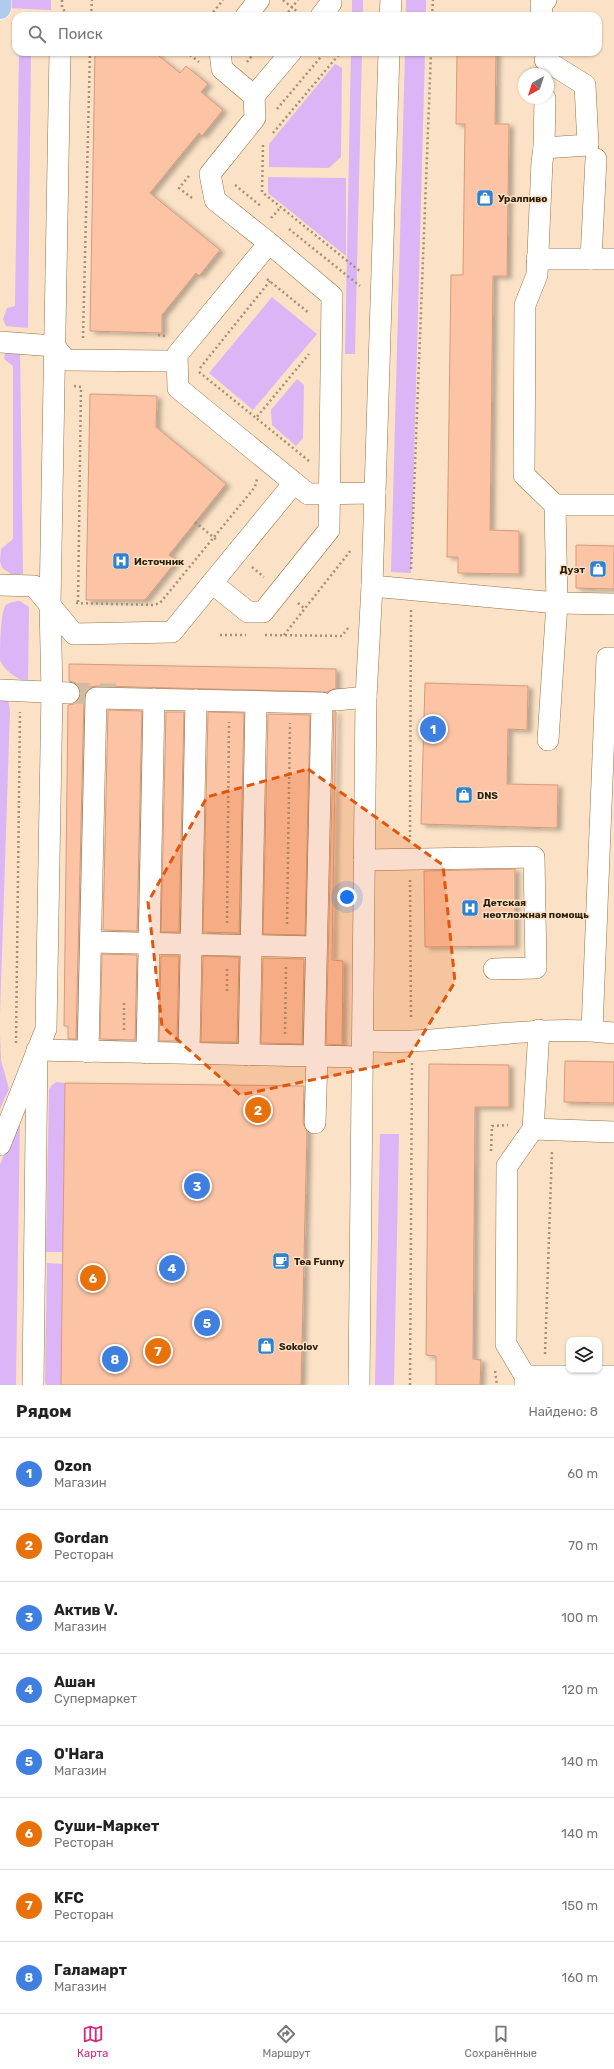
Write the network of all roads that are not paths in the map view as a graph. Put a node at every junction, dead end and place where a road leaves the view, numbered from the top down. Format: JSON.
{"nodes":[{"id":1,"x":0,"y":0,"type":"edge"},
{"id":2,"x":259,"y":0,"type":"edge"},
{"id":3,"x":332,"y":0,"type":"edge"},
{"id":4,"x":391,"y":0,"type":"edge"},
{"id":5,"x":546,"y":0,"type":"edge"},
{"id":6,"x":0,"y":8,"type":"edge"},
{"id":7,"x":249,"y":12,"type":"edge"},
{"id":8,"x":324,"y":12,"type":"edge"},
{"id":9,"x":390,"y":12,"type":"edge"},
{"id":10,"x":542,"y":12,"type":"edge"},
{"id":11,"x":60,"y":56,"type":"edge"},
{"id":12,"x":220,"y":56,"type":"edge"},
{"id":13,"x":288,"y":56,"type":"edge"},
{"id":14,"x":389,"y":56,"type":"edge"},
{"id":15,"x":545,"y":62,"type":"edge"},
{"id":16,"x":254,"y":96,"type":"junction"},
{"id":17,"x":545,"y":104,"type":"edge"},
{"id":18,"x":543,"y":155,"type":"junction"},
{"id":19,"x":605,"y":159,"type":"edge"},
{"id":20,"x":268,"y":243,"type":"junction"},
{"id":21,"x":537,"y":259,"type":"junction"},
{"id":22,"x":591,"y":259,"type":"junction"},
{"id":23,"x":614,"y":259,"type":"edge"},
{"id":24,"x":0,"y":342,"type":"edge"},
{"id":25,"x":54,"y":346,"type":"junction"},
{"id":26,"x":166,"y":361,"type":"road end"},
{"id":27,"x":294,"y":483,"type":"junction"},
{"id":28,"x":330,"y":493,"type":"junction"},
{"id":29,"x":374,"y":493,"type":"junction"},
{"id":30,"x":555,"y":505,"type":"junction"},
{"id":31,"x":614,"y":505,"type":"edge"},
{"id":32,"x":212,"y":583,"type":"junction"},
{"id":33,"x":0,"y":585,"type":"edge"},
{"id":34,"x":372,"y":586,"type":"junction"},
{"id":35,"x":557,"y":603,"type":"junction"},
{"id":36,"x":614,"y":604,"type":"edge"},
{"id":37,"x":50,"y":605,"type":"junction"},
{"id":38,"x":614,"y":658,"type":"edge"},
{"id":39,"x":0,"y":690,"type":"edge"},
{"id":40,"x":52,"y":692,"type":"junction"},
{"id":41,"x":366,"y":697,"type":"junction"},
{"id":42,"x":154,"y":699,"type":"junction"},
{"id":43,"x":196,"y":700,"type":"junction"},
{"id":44,"x":336,"y":700,"type":"dead end"},
{"id":45,"x":256,"y":702,"type":"junction"},
{"id":46,"x":548,"y":740,"type":"dead end"},
{"id":47,"x":364,"y":860,"type":"junction"},
{"id":48,"x":91,"y":942,"type":"junction"},
{"id":49,"x":150,"y":943,"type":"junction"},
{"id":50,"x":191,"y":944,"type":"junction"},
{"id":51,"x":251,"y":946,"type":"junction"},
{"id":52,"x":316,"y":947,"type":"junction"},
{"id":53,"x":494,"y":969,"type":"dead end"},
{"id":54,"x":539,"y":1030,"type":"junction"},
{"id":55,"x":592,"y":1030,"type":"junction"},
{"id":56,"x":614,"y":1033,"type":"edge"},
{"id":57,"x":363,"y":1049,"type":"junction"},
{"id":58,"x":37,"y":1050,"type":"junction"},
{"id":59,"x":88,"y":1052,"type":"junction"},
{"id":60,"x":147,"y":1053,"type":"junction"},
{"id":61,"x":189,"y":1054,"type":"junction"},
{"id":62,"x":249,"y":1055,"type":"junction"},
{"id":63,"x":316,"y":1056,"type":"junction"},
{"id":64,"x":316,"y":1123,"type":"dead end"},
{"id":65,"x":543,"y":1130,"type":"junction"},
{"id":66,"x":614,"y":1132,"type":"edge"},
{"id":67,"x":0,"y":1145,"type":"edge"},
{"id":68,"x":614,"y":1376,"type":"edge"},
{"id":69,"x":531,"y":1379,"type":"edge"},
{"id":70,"x":33,"y":1385,"type":"edge"},
{"id":71,"x":359,"y":1385,"type":"edge"}],
"edges":[{"from":1,"to":6,"type":"main road"},
{"from":2,"to":7,"type":"street"},
{"from":3,"to":8,"type":"street"},
{"from":4,"to":9,"type":"street"},
{"from":5,"to":10,"type":"street"},
{"from":11,"to":25,"type":"street"},
{"from":12,"to":16,"type":"street"},
{"from":13,"to":16,"type":"street"},
{"from":14,"to":29,"type":"street"},
{"from":15,"to":18,"type":"street"},
{"from":16,"to":20,"type":"street"},
{"from":17,"to":18,"type":"street"},
{"from":18,"to":19,"type":"street"},
{"from":18,"to":21,"type":"street"},
{"from":19,"to":22,"type":"street"},
{"from":20,"to":27,"type":"street"},
{"from":20,"to":28,"type":"street"},
{"from":21,"to":22,"type":"street"},
{"from":21,"to":30,"type":"street"},
{"from":22,"to":23,"type":"street"},
{"from":24,"to":25,"type":"street"},
{"from":25,"to":26,"type":"street"},
{"from":25,"to":37,"type":"street"},
{"from":27,"to":28,"type":"street"},
{"from":27,"to":32,"type":"street"},
{"from":28,"to":29,"type":"street"},
{"from":28,"to":32,"type":"street"},
{"from":29,"to":34,"type":"street"},
{"from":30,"to":31,"type":"street"},
{"from":30,"to":35,"type":"street"},
{"from":32,"to":37,"type":"street"},
{"from":33,"to":37,"type":"street"},
{"from":34,"to":35,"type":"street"},
{"from":34,"to":41,"type":"street"},
{"from":35,"to":36,"type":"street"},
{"from":35,"to":46,"type":"street"},
{"from":37,"to":40,"type":"street"},
{"from":38,"to":55,"type":"street"},
{"from":39,"to":40,"type":"street"},
{"from":40,"to":58,"type":"street"},
{"from":41,"to":44,"type":"street"},
{"from":41,"to":47,"type":"street"},
{"from":42,"to":43,"type":"street"},
{"from":42,"to":48,"type":"street"},
{"from":42,"to":49,"type":"street"},
{"from":43,"to":45,"type":"street"},
{"from":43,"to":50,"type":"street"},
{"from":45,"to":51,"type":"street"},
{"from":45,"to":52,"type":"street"},
{"from":47,"to":53,"type":"street"},
{"from":47,"to":57,"type":"street"},
{"from":48,"to":49,"type":"street"},
{"from":48,"to":59,"type":"street"},
{"from":49,"to":50,"type":"street"},
{"from":49,"to":60,"type":"street"},
{"from":50,"to":51,"type":"street"},
{"from":50,"to":61,"type":"street"},
{"from":51,"to":52,"type":"street"},
{"from":51,"to":62,"type":"street"},
{"from":52,"to":63,"type":"street"},
{"from":54,"to":55,"type":"street"},
{"from":54,"to":57,"type":"street"},
{"from":54,"to":65,"type":"street"},
{"from":55,"to":56,"type":"street"},
{"from":57,"to":63,"type":"street"},
{"from":57,"to":71,"type":"street"},
{"from":58,"to":59,"type":"street"},
{"from":58,"to":67,"type":"street"},
{"from":58,"to":70,"type":"street"},
{"from":59,"to":60,"type":"street"},
{"from":60,"to":61,"type":"street"},
{"from":61,"to":62,"type":"street"},
{"from":62,"to":63,"type":"street"},
{"from":63,"to":64,"type":"street"},
{"from":65,"to":66,"type":"street"},
{"from":65,"to":69,"type":"street"},
{"from":68,"to":69,"type":"street"}]}
